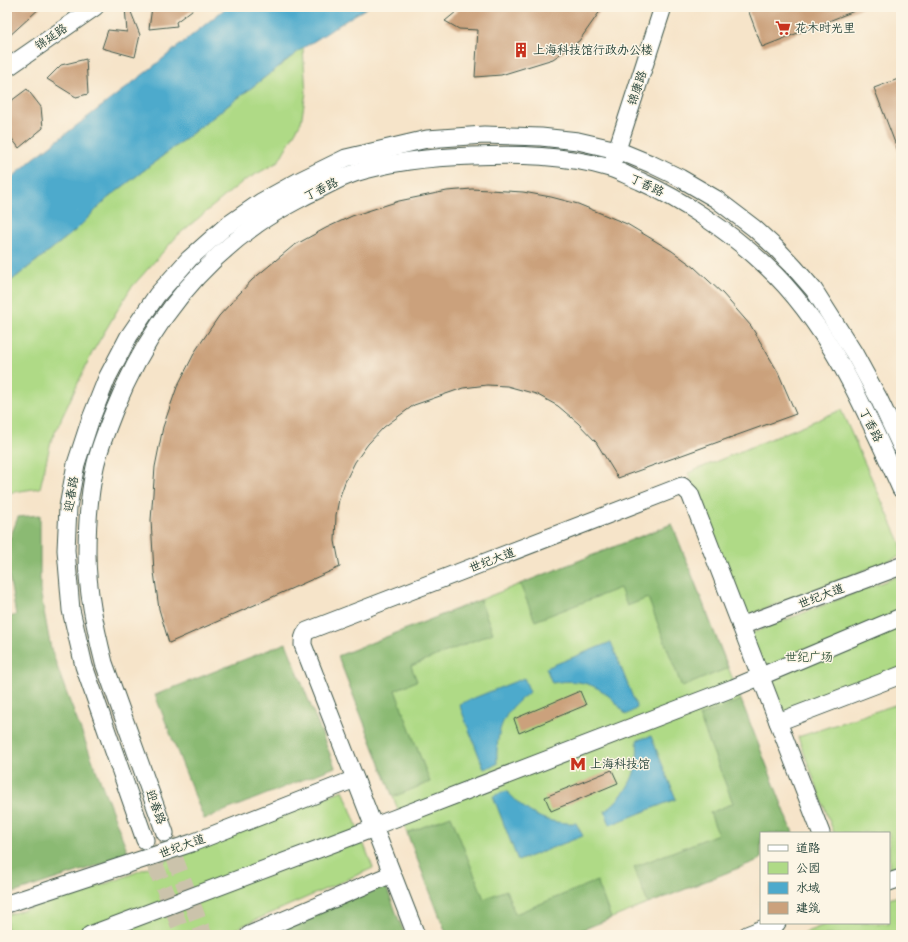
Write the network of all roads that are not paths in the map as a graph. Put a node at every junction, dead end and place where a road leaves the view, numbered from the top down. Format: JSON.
{"nodes":[{"id":1,"x":95,"y":7,"type":"edge"},
{"id":2,"x":664,"y":7,"type":"edge"},
{"id":3,"x":7,"y":68,"type":"edge"},
{"id":4,"x":617,"y":150,"type":"junction"},
{"id":5,"x":611,"y":168,"type":"junction"},
{"id":6,"x":261,"y":202,"type":"joint"},
{"id":7,"x":258,"y":223,"type":"joint"},
{"id":8,"x":901,"y":446,"type":"edge"},
{"id":9,"x":901,"y":490,"type":"edge"},
{"id":10,"x":901,"y":566,"type":"edge"},
{"id":11,"x":901,"y":617,"type":"edge"},
{"id":12,"x":741,"y":626,"type":"junction"},
{"id":13,"x":901,"y":675,"type":"edge"},
{"id":14,"x":760,"y":676,"type":"junction"},
{"id":15,"x":778,"y":722,"type":"junction"},
{"id":16,"x":355,"y":778,"type":"junction"},
{"id":17,"x":374,"y":828,"type":"junction"},
{"id":18,"x":821,"y":832,"type":"edge"},
{"id":19,"x":165,"y":833,"type":"tunnel mouth"},
{"id":20,"x":145,"y":840,"type":"tunnel mouth"},
{"id":21,"x":392,"y":874,"type":"junction"},
{"id":22,"x":901,"y":878,"type":"edge"},
{"id":23,"x":890,"y":882,"type":"edge"},
{"id":24,"x":7,"y":904,"type":"edge"},
{"id":25,"x":775,"y":924,"type":"edge"},
{"id":26,"x":90,"y":935,"type":"edge"},
{"id":27,"x":249,"y":935,"type":"edge"},
{"id":28,"x":416,"y":935,"type":"edge"},
{"id":29,"x":747,"y":935,"type":"edge"}],
"edges":[{"from":1,"to":3,"type":"street","name":"锦延路"},
{"from":2,"to":4,"type":"street","name":"锦康路"},
{"from":4,"to":5,"type":"street","name":"锦康路"},
{"from":4,"to":6,"type":"street","name":"丁香路"},
{"from":4,"to":8,"type":"street","name":"丁香路"},
{"from":5,"to":7,"type":"street","name":"丁香路"},
{"from":5,"to":9,"type":"street","name":"丁香路"},
{"from":6,"to":20,"type":"street","name":"迎春路"},
{"from":7,"to":19,"type":"street","name":"迎春路"},
{"from":10,"to":12,"type":"street","name":"世纪大道"},
{"from":11,"to":14,"type":"street"},
{"from":12,"to":14,"type":"street","name":"世纪大道"},
{"from":12,"to":16,"type":"street","name":"世纪大道"},
{"from":13,"to":15,"type":"street"},
{"from":14,"to":15,"type":"street","name":"世纪大道"},
{"from":14,"to":17,"type":"street"},
{"from":15,"to":18,"type":"street","name":"世纪大道"},
{"from":16,"to":17,"type":"street","name":"世纪大道"},
{"from":16,"to":24,"type":"street","name":"世纪大道"},
{"from":17,"to":21,"type":"street","name":"世纪大道"},
{"from":17,"to":26,"type":"street"},
{"from":21,"to":27,"type":"street"},
{"from":21,"to":28,"type":"street","name":"世纪大道"},
{"from":22,"to":23,"type":"street"},
{"from":25,"to":29,"type":"street"}]}
